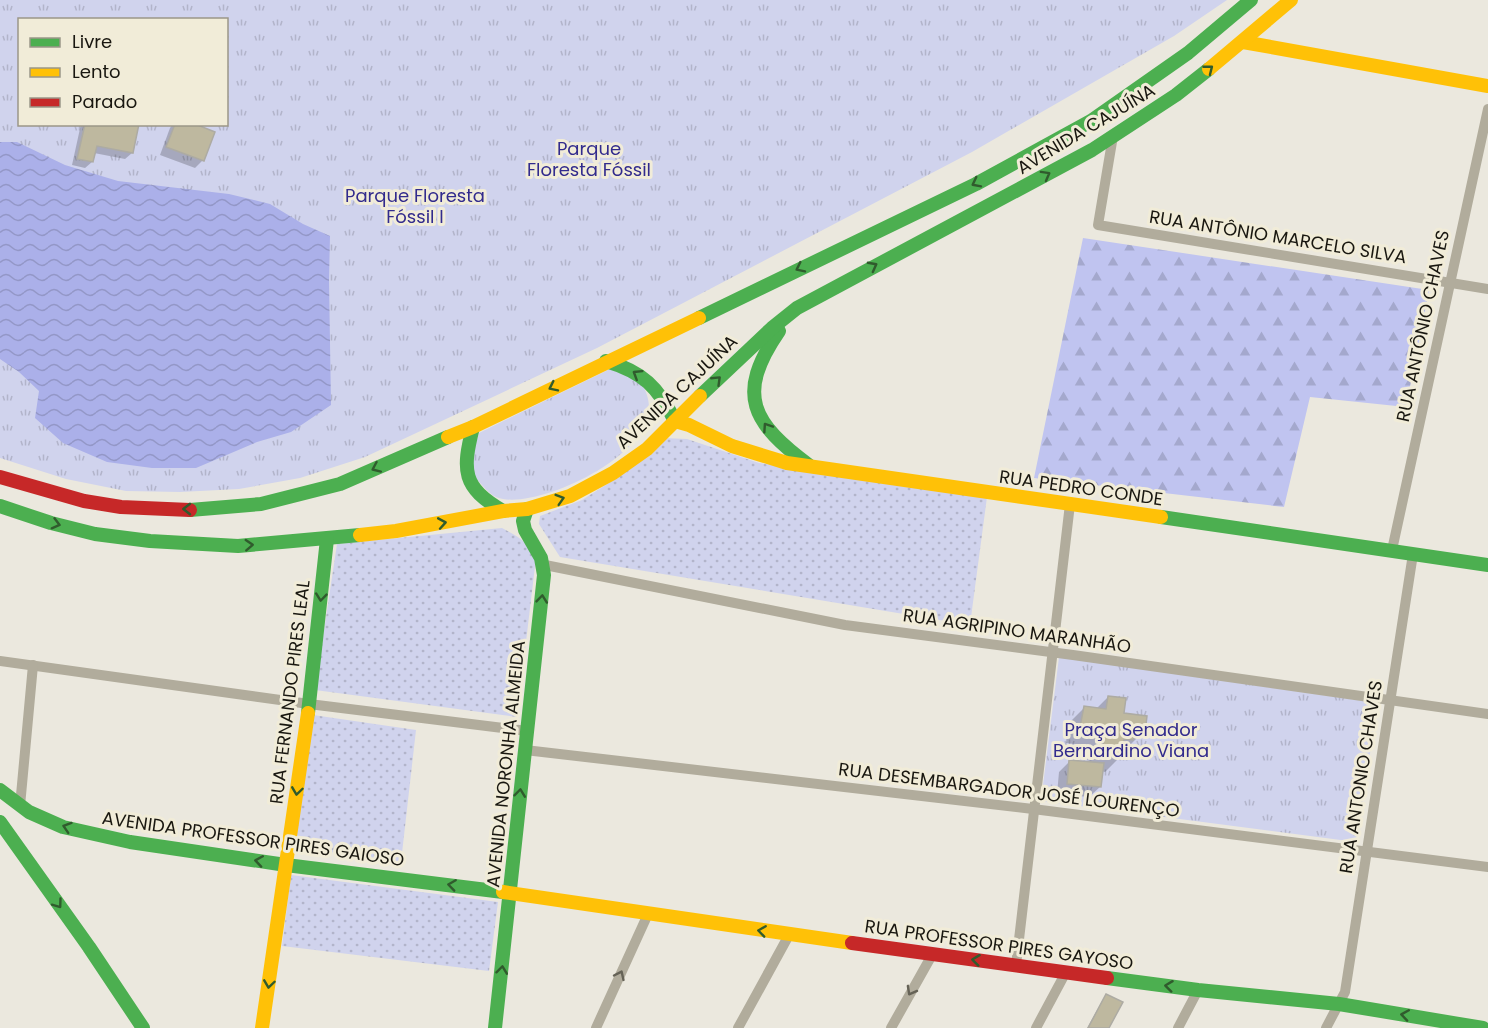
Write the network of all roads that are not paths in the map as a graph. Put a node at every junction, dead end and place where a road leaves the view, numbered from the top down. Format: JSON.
{"nodes":[{"id":1,"x":1251,"y":0,"type":"edge"},
{"id":2,"x":1291,"y":0,"type":"edge"},
{"id":3,"x":1244,"y":42,"type":"junction"},
{"id":4,"x":1488,"y":86,"type":"edge"},
{"id":5,"x":1488,"y":109,"type":"edge"},
{"id":6,"x":1113,"y":136,"type":"junction"},
{"id":7,"x":1449,"y":283,"type":"junction"},
{"id":8,"x":1488,"y":289,"type":"edge"},
{"id":9,"x":797,"y":308,"type":"junction"},
{"id":10,"x":606,"y":361,"type":"junction"},
{"id":11,"x":675,"y":421,"type":"junction"},
{"id":12,"x":473,"y":427,"type":"junction"},
{"id":13,"x":810,"y":466,"type":"junction"},
{"id":14,"x":0,"y":477,"type":"edge"},
{"id":15,"x":1070,"y":504,"type":"junction"},
{"id":16,"x":0,"y":506,"type":"edge"},
{"id":17,"x":528,"y":509,"type":"junction"},
{"id":18,"x":503,"y":511,"type":"junction"},
{"id":19,"x":327,"y":539,"type":"junction"},
{"id":20,"x":1392,"y":550,"type":"junction"},
{"id":21,"x":1413,"y":555,"type":"junction"},
{"id":22,"x":1488,"y":565,"type":"edge"},
{"id":23,"x":544,"y":566,"type":"junction"},
{"id":24,"x":1051,"y":652,"type":"junction"},
{"id":25,"x":0,"y":661,"type":"edge"},
{"id":26,"x":33,"y":665,"type":"junction"},
{"id":27,"x":1391,"y":701,"type":"junction"},
{"id":28,"x":309,"y":704,"type":"junction"},
{"id":29,"x":1488,"y":714,"type":"edge"},
{"id":30,"x":527,"y":731,"type":"junction"},
{"id":31,"x":525,"y":750,"type":"junction"},
{"id":32,"x":0,"y":790,"type":"edge"},
{"id":33,"x":20,"y":806,"type":"junction"},
{"id":34,"x":1034,"y":809,"type":"junction"},
{"id":35,"x":0,"y":822,"type":"edge"},
{"id":36,"x":1366,"y":850,"type":"junction"},
{"id":37,"x":286,"y":865,"type":"junction"},
{"id":38,"x":1488,"y":867,"type":"edge"},
{"id":39,"x":510,"y":893,"type":"junction"},
{"id":40,"x":648,"y":914,"type":"junction"},
{"id":41,"x":789,"y":935,"type":"junction"},
{"id":42,"x":932,"y":955,"type":"junction"},
{"id":43,"x":1016,"y":966,"type":"junction"},
{"id":44,"x":1066,"y":972,"type":"junction"},
{"id":45,"x":1198,"y":990,"type":"junction"},
{"id":46,"x":1339,"y":1004,"type":"junction"},
{"id":47,"x":143,"y":1028,"type":"edge"},
{"id":48,"x":262,"y":1028,"type":"edge"},
{"id":49,"x":495,"y":1028,"type":"edge"},
{"id":50,"x":596,"y":1028,"type":"edge"},
{"id":51,"x":738,"y":1028,"type":"edge"},
{"id":52,"x":891,"y":1028,"type":"edge"},
{"id":53,"x":1036,"y":1028,"type":"edge"},
{"id":54,"x":1178,"y":1028,"type":"edge"},
{"id":55,"x":1326,"y":1028,"type":"edge"},
{"id":56,"x":1482,"y":1028,"type":"edge"}],
"edges":[{"from":1,"to":10,"type":"main road","name":"AVENIDA CAJUÍNA","one_way":true},
{"from":2,"to":3,"type":"main road","name":"AVENIDA CAJUÍNA"},
{"from":3,"to":4,"type":"main road"},
{"from":6,"to":3,"type":"main road","name":"AVENIDA CAJUÍNA","one_way":true},
{"from":5,"to":7,"type":"street","name":"RUA ANTÔNIO CHAVES"},
{"from":6,"to":7,"type":"street","name":"RUA ANTÔNIO MARCELO SILVA"},
{"from":9,"to":6,"type":"main road","name":"AVENIDA CAJUÍNA","one_way":true},
{"from":7,"to":8,"type":"street","name":"RUA ANTÔNIO MARCELO SILVA"},
{"from":7,"to":20,"type":"street","name":"RUA ANTÔNIO CHAVES"},
{"from":11,"to":9,"type":"main road","name":"AVENIDA CAJUÍNA","one_way":true},
{"from":13,"to":9,"type":"main road","one_way":true},
{"from":11,"to":10,"type":"main road","one_way":true},
{"from":10,"to":12,"type":"main road","name":"AVENIDA CAJUÍNA","one_way":true},
{"from":11,"to":13,"type":"main road","name":"RUA PEDRO CONDE"},
{"from":17,"to":11,"type":"main road","name":"AVENIDA CAJUÍNA","one_way":true},
{"from":12,"to":14,"type":"main road","name":"AVENIDA CAJUÍNA","one_way":true},
{"from":12,"to":18,"type":"main road"},
{"from":13,"to":15,"type":"main road","name":"RUA PEDRO CONDE"},
{"from":15,"to":20,"type":"main road","name":"RUA PEDRO CONDE"},
{"from":15,"to":24,"type":"street"},
{"from":16,"to":19,"type":"main road","name":"AVENIDA CAJUÍNA","one_way":true},
{"from":17,"to":18,"type":"main road","name":"AVENIDA CAJUÍNA"},
{"from":17,"to":23,"type":"main road"},
{"from":19,"to":18,"type":"main road","name":"AVENIDA CAJUÍNA","one_way":true},
{"from":19,"to":28,"type":"main road","name":"RUA FERNANDO PIRES LEAL","one_way":true},
{"from":20,"to":21,"type":"main road","name":"RUA PEDRO CONDE"},
{"from":21,"to":22,"type":"main road","name":"RUA PEDRO CONDE"},
{"from":21,"to":27,"type":"street","name":"RUA ANTONIO CHAVES"},
{"from":23,"to":24,"type":"street","name":"RUA AGRIPINO MARANHÃO"},
{"from":30,"to":23,"type":"main road","name":"AVENIDA NORONHA ALMEIDA","one_way":true},
{"from":24,"to":27,"type":"street","name":"RUA AGRIPINO MARANHÃO"},
{"from":24,"to":34,"type":"street"},
{"from":25,"to":26,"type":"street"},
{"from":26,"to":28,"type":"street"},
{"from":26,"to":33,"type":"street"},
{"from":27,"to":29,"type":"street","name":"RUA AGRIPINO MARANHÃO"},
{"from":27,"to":36,"type":"street","name":"RUA ANTONIO CHAVES"},
{"from":28,"to":30,"type":"street"},
{"from":28,"to":37,"type":"main road","name":"RUA FERNANDO PIRES LEAL","one_way":true},
{"from":30,"to":31,"type":"main road","name":"AVENIDA NORONHA ALMEIDA"},
{"from":31,"to":34,"type":"street","name":"RUA DESEMBARGADOR JOSÉ LOURENÇO"},
{"from":39,"to":31,"type":"main road","name":"AVENIDA NORONHA ALMEIDA","one_way":true},
{"from":32,"to":33,"type":"main road","name":"AVENIDA PROFESSOR PIRES GAIOSO"},
{"from":37,"to":33,"type":"main road","name":"AVENIDA PROFESSOR PIRES GAIOSO","one_way":true},
{"from":34,"to":36,"type":"street","name":"RUA DESEMBARGADOR JOSÉ LOURENÇO"},
{"from":34,"to":43,"type":"street"},
{"from":35,"to":47,"type":"main road","one_way":true},
{"from":36,"to":38,"type":"street","name":"RUA DESEMBARGADOR JOSÉ LOURENÇO"},
{"from":36,"to":46,"type":"street","name":"RUA ANTONIO CHAVES"},
{"from":39,"to":37,"type":"main road","name":"AVENIDA PROFESSOR PIRES GAIOSO","one_way":true},
{"from":37,"to":48,"type":"main road","name":"RUA FERNANDO PIRES LEAL","one_way":true},
{"from":39,"to":40,"type":"main road","name":"RUA PROFESSOR PIRES GAYOSO"},
{"from":49,"to":39,"type":"main road","name":"AVENIDA NORONHA ALMEIDA","one_way":true},
{"from":41,"to":40,"type":"main road","name":"RUA PROFESSOR PIRES GAYOSO","one_way":true},
{"from":50,"to":40,"type":"street","one_way":true},
{"from":41,"to":42,"type":"main road","name":"RUA PROFESSOR PIRES GAYOSO"},
{"from":41,"to":51,"type":"street"},
{"from":43,"to":42,"type":"main road","name":"RUA PROFESSOR PIRES GAYOSO","one_way":true},
{"from":42,"to":52,"type":"street","one_way":true},
{"from":43,"to":44,"type":"main road","name":"RUA PROFESSOR PIRES GAYOSO"},
{"from":45,"to":44,"type":"main road","name":"RUA PROFESSOR PIRES GAYOSO","one_way":true},
{"from":44,"to":53,"type":"street"},
{"from":45,"to":46,"type":"main road","name":"RUA PROFESSOR PIRES GAYOSO"},
{"from":45,"to":54,"type":"street"},
{"from":46,"to":55,"type":"street","name":"RUA ANTONIO CHAVES"},
{"from":56,"to":46,"type":"main road","name":"RUA PROFESSOR PIRES GAYOSO","one_way":true}]}
